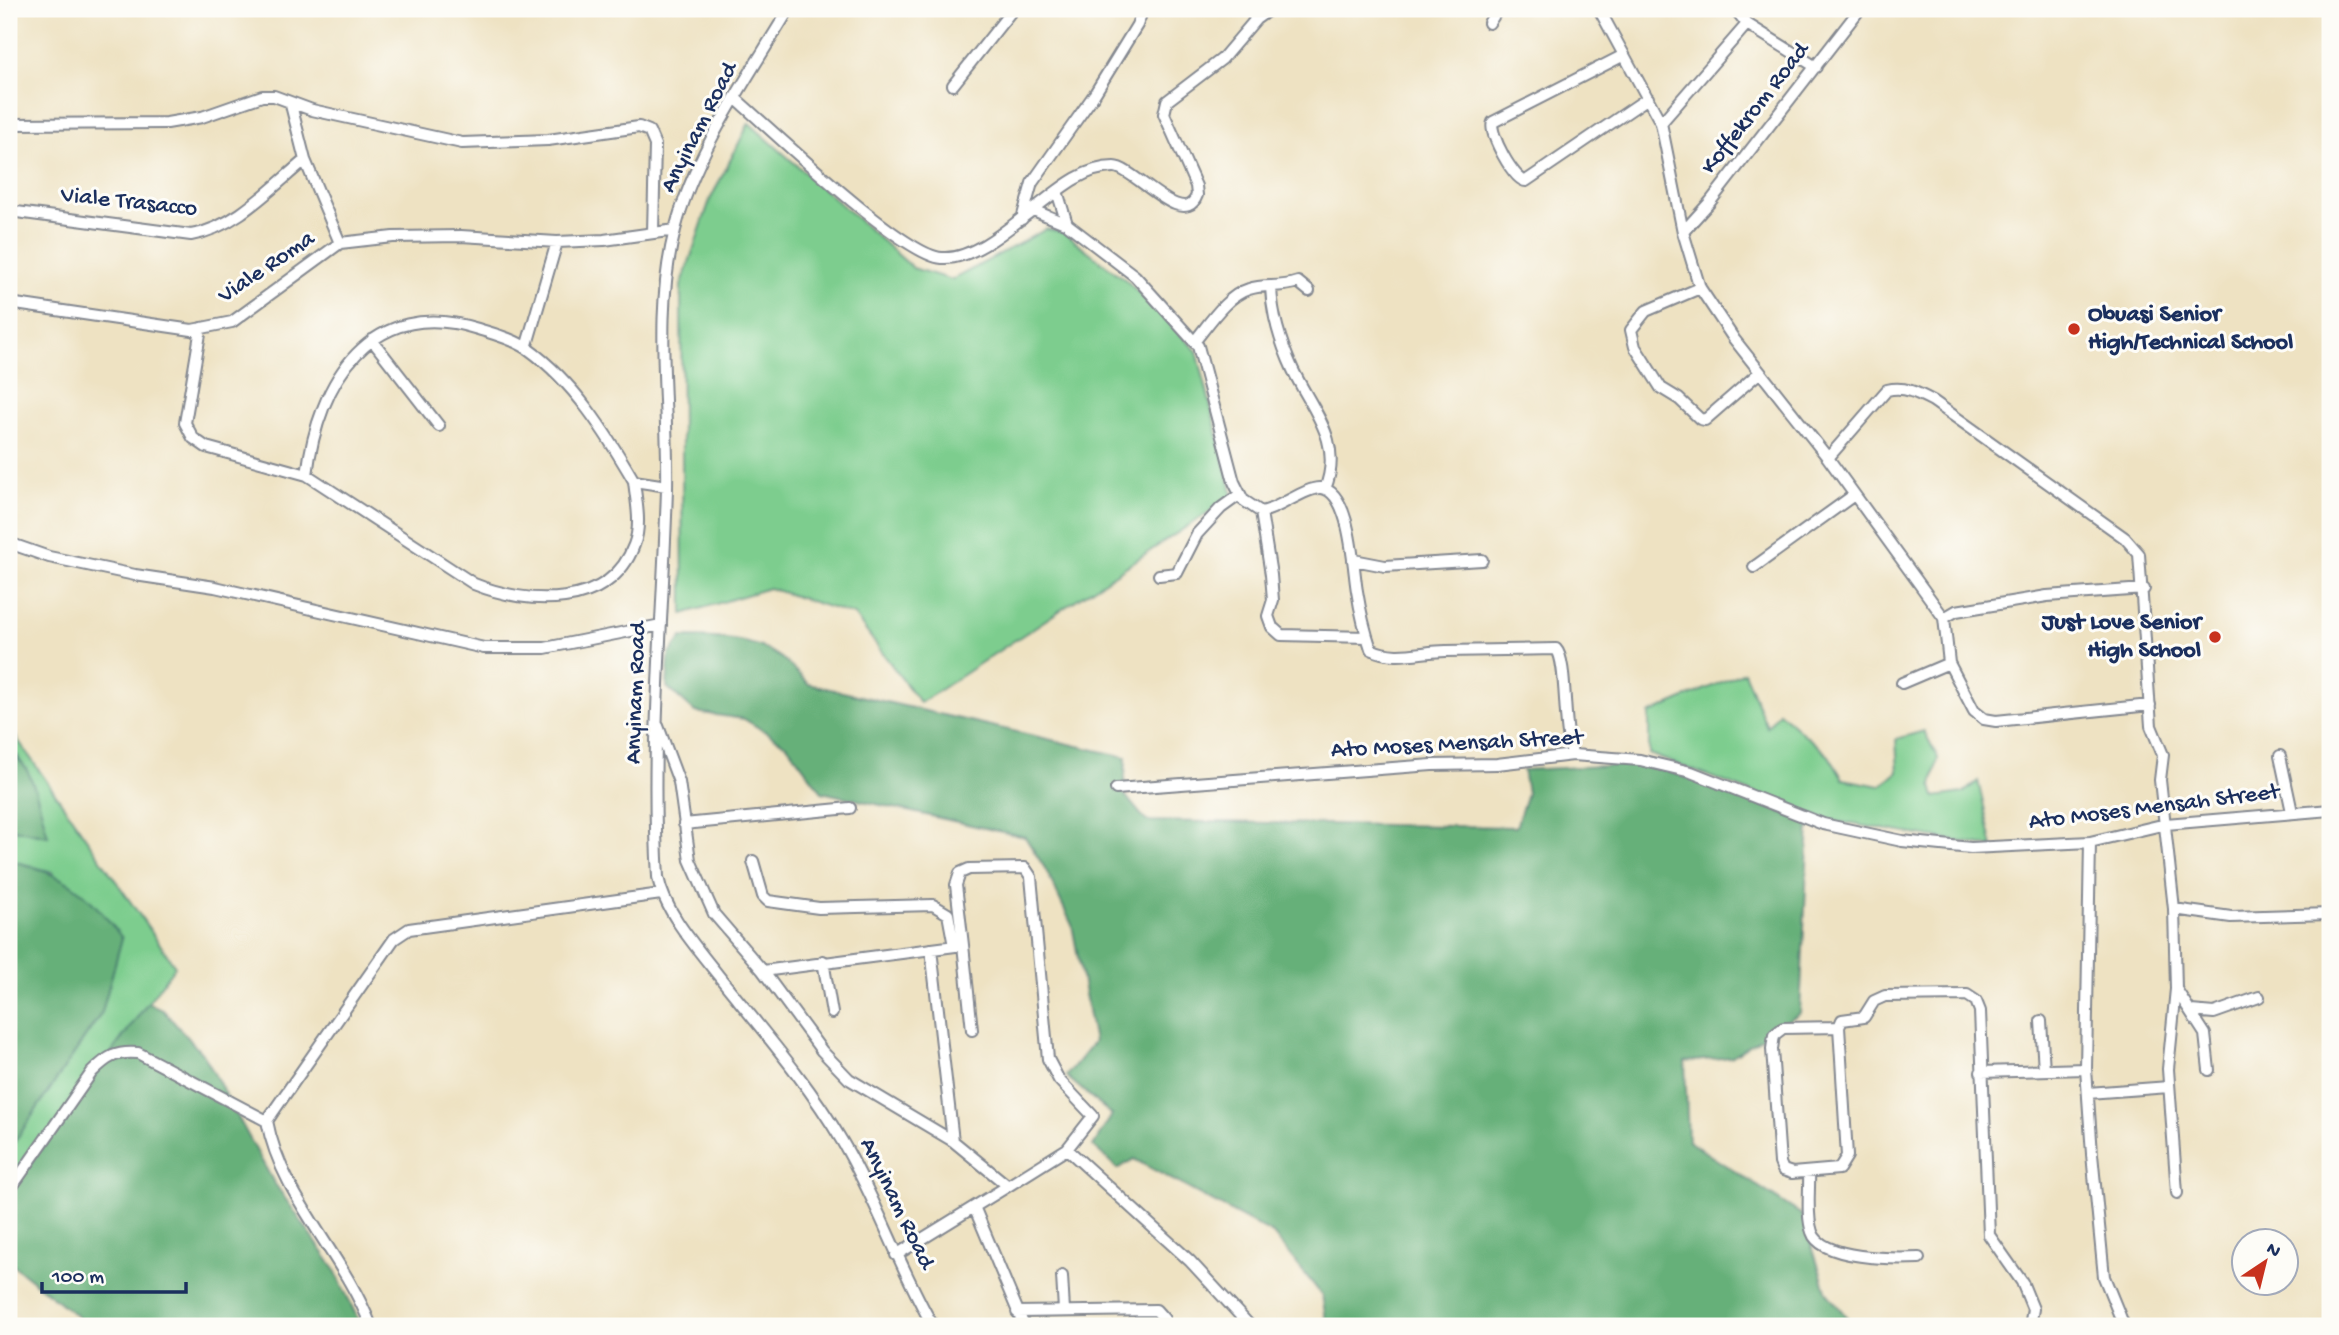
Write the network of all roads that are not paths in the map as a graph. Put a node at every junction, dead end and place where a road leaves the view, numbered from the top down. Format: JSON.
{"nodes":[{"id":1,"x":789,"y":9,"type":"edge"},
{"id":2,"x":1013,"y":9,"type":"edge"},
{"id":3,"x":1138,"y":9,"type":"edge"},
{"id":4,"x":1249,"y":9,"type":"edge"},
{"id":5,"x":1270,"y":9,"type":"edge"},
{"id":6,"x":1498,"y":9,"type":"edge"},
{"id":7,"x":1599,"y":9,"type":"edge"},
{"id":8,"x":1735,"y":9,"type":"edge"},
{"id":9,"x":1860,"y":9,"type":"edge"},
{"id":10,"x":1256,"y":19,"type":"junction"},
{"id":11,"x":1489,"y":23,"type":"dead end"},
{"id":12,"x":1747,"y":24,"type":"junction"},
{"id":13,"x":1624,"y":55,"type":"junction"},
{"id":14,"x":1816,"y":67,"type":"junction"},
{"id":15,"x":953,"y":85,"type":"dead end"},
{"id":16,"x":736,"y":99,"type":"junction"},
{"id":17,"x":1648,"y":99,"type":"junction"},
{"id":18,"x":291,"y":104,"type":"junction"},
{"id":19,"x":1661,"y":123,"type":"junction"},
{"id":20,"x":9,"y":124,"type":"edge"},
{"id":21,"x":305,"y":160,"type":"junction"},
{"id":22,"x":1057,"y":191,"type":"junction"},
{"id":23,"x":1033,"y":210,"type":"junction"},
{"id":24,"x":9,"y":211,"type":"edge"},
{"id":25,"x":1021,"y":219,"type":"junction"},
{"id":26,"x":1067,"y":224,"type":"junction"},
{"id":27,"x":675,"y":230,"type":"junction"},
{"id":28,"x":653,"y":232,"type":"junction"},
{"id":29,"x":1683,"y":232,"type":"junction"},
{"id":30,"x":557,"y":242,"type":"junction"},
{"id":31,"x":340,"y":243,"type":"junction"},
{"id":32,"x":1271,"y":287,"type":"junction"},
{"id":33,"x":1700,"y":288,"type":"junction"},
{"id":34,"x":1309,"y":291,"type":"dead end"},
{"id":35,"x":9,"y":303,"type":"edge"},
{"id":36,"x":201,"y":328,"type":"junction"},
{"id":37,"x":372,"y":340,"type":"junction"},
{"id":38,"x":1194,"y":342,"type":"junction"},
{"id":39,"x":526,"y":348,"type":"junction"},
{"id":40,"x":1760,"y":372,"type":"junction"},
{"id":41,"x":439,"y":426,"type":"dead end"},
{"id":42,"x":1828,"y":458,"type":"junction"},
{"id":43,"x":307,"y":475,"type":"junction"},
{"id":44,"x":634,"y":481,"type":"junction"},
{"id":45,"x":667,"y":486,"type":"junction"},
{"id":46,"x":1325,"y":489,"type":"junction"},
{"id":47,"x":1239,"y":495,"type":"junction"},
{"id":48,"x":1854,"y":495,"type":"junction"},
{"id":49,"x":1261,"y":512,"type":"junction"},
{"id":50,"x":9,"y":543,"type":"edge"},
{"id":51,"x":1354,"y":560,"type":"junction"},
{"id":52,"x":1482,"y":560,"type":"dead end"},
{"id":53,"x":1754,"y":567,"type":"dead end"},
{"id":54,"x":1159,"y":575,"type":"dead end"},
{"id":55,"x":2144,"y":589,"type":"junction"},
{"id":56,"x":1944,"y":618,"type":"junction"},
{"id":57,"x":661,"y":625,"type":"junction"},
{"id":58,"x":1367,"y":637,"type":"junction"},
{"id":59,"x":1949,"y":663,"type":"junction"},
{"id":60,"x":1902,"y":683,"type":"dead end"},
{"id":61,"x":2150,"y":705,"type":"junction"},
{"id":62,"x":656,"y":720,"type":"junction"},
{"id":63,"x":1573,"y":755,"type":"junction"},
{"id":64,"x":2280,"y":755,"type":"dead end"},
{"id":65,"x":1116,"y":789,"type":"dead end"},
{"id":66,"x":850,"y":808,"type":"dead end"},
{"id":67,"x":2330,"y":810,"type":"edge"},
{"id":68,"x":2292,"y":812,"type":"junction"},
{"id":69,"x":684,"y":824,"type":"junction"},
{"id":70,"x":2166,"y":824,"type":"junction"},
{"id":71,"x":2090,"y":842,"type":"junction"},
{"id":72,"x":753,"y":861,"type":"dead end"},
{"id":73,"x":661,"y":894,"type":"junction"},
{"id":74,"x":2174,"y":909,"type":"junction"},
{"id":75,"x":2330,"y":914,"type":"edge"},
{"id":76,"x":958,"y":945,"type":"junction"},
{"id":77,"x":931,"y":949,"type":"junction"},
{"id":78,"x":823,"y":961,"type":"junction"},
{"id":79,"x":763,"y":971,"type":"junction"},
{"id":80,"x":2176,"y":989,"type":"junction"},
{"id":81,"x":2259,"y":997,"type":"dead end"},
{"id":82,"x":2191,"y":1011,"type":"junction"},
{"id":83,"x":832,"y":1013,"type":"dead end"},
{"id":84,"x":2041,"y":1021,"type":"dead end"},
{"id":85,"x":1839,"y":1027,"type":"junction"},
{"id":86,"x":972,"y":1030,"type":"dead end"},
{"id":87,"x":2086,"y":1069,"type":"junction"},
{"id":88,"x":2044,"y":1070,"type":"junction"},
{"id":89,"x":2209,"y":1070,"type":"dead end"},
{"id":90,"x":1981,"y":1072,"type":"junction"},
{"id":91,"x":2169,"y":1087,"type":"junction"},
{"id":92,"x":2088,"y":1093,"type":"junction"},
{"id":93,"x":267,"y":1121,"type":"junction"},
{"id":94,"x":953,"y":1141,"type":"junction"},
{"id":95,"x":1067,"y":1149,"type":"junction"},
{"id":96,"x":1809,"y":1172,"type":"junction"},
{"id":97,"x":1009,"y":1186,"type":"junction"},
{"id":98,"x":9,"y":1191,"type":"edge"},
{"id":99,"x":2177,"y":1193,"type":"dead end"},
{"id":100,"x":975,"y":1209,"type":"junction"},
{"id":101,"x":896,"y":1255,"type":"junction"},
{"id":102,"x":1919,"y":1258,"type":"dead end"},
{"id":103,"x":1062,"y":1276,"type":"dead end"},
{"id":104,"x":1065,"y":1310,"type":"junction"},
{"id":105,"x":1017,"y":1312,"type":"junction"},
{"id":106,"x":371,"y":1326,"type":"edge"},
{"id":107,"x":933,"y":1326,"type":"edge"},
{"id":108,"x":1024,"y":1326,"type":"edge"},
{"id":109,"x":1165,"y":1326,"type":"edge"},
{"id":110,"x":1250,"y":1326,"type":"edge"},
{"id":111,"x":2030,"y":1326,"type":"edge"},
{"id":112,"x":2124,"y":1326,"type":"edge"}],
"edges":[{"from":1,"to":16,"type":"street","name":"Anyinam Road"},
{"from":2,"to":15,"type":"street"},
{"from":3,"to":25,"type":"street"},
{"from":4,"to":10,"type":"street"},
{"from":5,"to":10,"type":"street"},
{"from":6,"to":11,"type":"street"},
{"from":7,"to":13,"type":"street"},
{"from":8,"to":12,"type":"street"},
{"from":9,"to":14,"type":"street","name":"Koffekrom Road"},
{"from":10,"to":22,"type":"street"},
{"from":12,"to":14,"type":"street"},
{"from":12,"to":19,"type":"street"},
{"from":13,"to":17,"type":"street"},
{"from":13,"to":17,"type":"street"},
{"from":14,"to":29,"type":"street","name":"Koffekrom Road"},
{"from":16,"to":25,"type":"street"},
{"from":16,"to":27,"type":"street","name":"Anyinam Road"},
{"from":17,"to":19,"type":"street"},
{"from":18,"to":20,"type":"street"},
{"from":18,"to":21,"type":"street"},
{"from":18,"to":28,"type":"street"},
{"from":19,"to":29,"type":"street"},
{"from":21,"to":24,"type":"street","name":"Viale Trasacco"},
{"from":21,"to":31,"type":"street"},
{"from":22,"to":23,"type":"street"},
{"from":22,"to":26,"type":"street"},
{"from":23,"to":25,"type":"street"},
{"from":23,"to":26,"type":"street"},
{"from":26,"to":38,"type":"street"},
{"from":27,"to":28,"type":"street","name":"Viale Roma"},
{"from":27,"to":45,"type":"street","name":"Anyinam Road"},
{"from":28,"to":30,"type":"street","name":"Viale Roma"},
{"from":29,"to":33,"type":"street"},
{"from":30,"to":31,"type":"street","name":"Viale Roma"},
{"from":30,"to":39,"type":"street"},
{"from":31,"to":36,"type":"street","name":"Viale Roma"},
{"from":32,"to":34,"type":"street"},
{"from":32,"to":38,"type":"street"},
{"from":32,"to":46,"type":"street"},
{"from":33,"to":40,"type":"street"},
{"from":33,"to":40,"type":"street"},
{"from":35,"to":36,"type":"street","name":"Viale Roma"},
{"from":36,"to":43,"type":"street"},
{"from":37,"to":39,"type":"street"},
{"from":37,"to":41,"type":"street"},
{"from":37,"to":43,"type":"street"},
{"from":38,"to":47,"type":"street"},
{"from":39,"to":44,"type":"street"},
{"from":40,"to":42,"type":"street"},
{"from":42,"to":48,"type":"street"},
{"from":42,"to":55,"type":"street"},
{"from":43,"to":44,"type":"street"},
{"from":44,"to":45,"type":"street"},
{"from":45,"to":57,"type":"street","name":"Anyinam Road"},
{"from":46,"to":49,"type":"street"},
{"from":46,"to":51,"type":"street"},
{"from":47,"to":49,"type":"street"},
{"from":47,"to":54,"type":"street"},
{"from":48,"to":53,"type":"street"},
{"from":48,"to":56,"type":"street"},
{"from":49,"to":58,"type":"street"},
{"from":50,"to":57,"type":"street"},
{"from":51,"to":52,"type":"street"},
{"from":51,"to":58,"type":"street"},
{"from":55,"to":56,"type":"street"},
{"from":55,"to":61,"type":"street"},
{"from":56,"to":59,"type":"street"},
{"from":57,"to":62,"type":"street","name":"Anyinam Road"},
{"from":58,"to":63,"type":"street"},
{"from":59,"to":60,"type":"street"},
{"from":59,"to":61,"type":"street"},
{"from":61,"to":70,"type":"street"},
{"from":62,"to":69,"type":"street"},
{"from":62,"to":73,"type":"street","name":"Anyinam Road"},
{"from":63,"to":65,"type":"street","name":"Ato Moses Mensah Street"},
{"from":63,"to":71,"type":"street","name":"Ato Moses Mensah Street"},
{"from":64,"to":68,"type":"street"},
{"from":66,"to":69,"type":"street"},
{"from":67,"to":68,"type":"street","name":"Ato Moses Mensah Street"},
{"from":68,"to":70,"type":"street","name":"Ato Moses Mensah Street"},
{"from":69,"to":79,"type":"street"},
{"from":70,"to":71,"type":"street","name":"Ato Moses Mensah Street"},
{"from":70,"to":74,"type":"street"},
{"from":71,"to":87,"type":"street"},
{"from":72,"to":76,"type":"street"},
{"from":73,"to":93,"type":"street"},
{"from":73,"to":101,"type":"street","name":"Anyinam Road"},
{"from":74,"to":75,"type":"street"},
{"from":74,"to":80,"type":"street"},
{"from":76,"to":77,"type":"street"},
{"from":76,"to":86,"type":"street"},
{"from":76,"to":95,"type":"street"},
{"from":77,"to":78,"type":"street"},
{"from":77,"to":94,"type":"street"},
{"from":78,"to":79,"type":"street"},
{"from":78,"to":83,"type":"street"},
{"from":79,"to":94,"type":"street"},
{"from":80,"to":82,"type":"street"},
{"from":80,"to":91,"type":"street"},
{"from":81,"to":82,"type":"street"},
{"from":82,"to":89,"type":"street"},
{"from":84,"to":88,"type":"street"},
{"from":85,"to":90,"type":"street"},
{"from":85,"to":96,"type":"street"},
{"from":85,"to":96,"type":"street"},
{"from":87,"to":88,"type":"street"},
{"from":87,"to":92,"type":"street"},
{"from":88,"to":90,"type":"street"},
{"from":90,"to":111,"type":"street"},
{"from":91,"to":92,"type":"street"},
{"from":91,"to":99,"type":"street"},
{"from":92,"to":112,"type":"street"},
{"from":93,"to":98,"type":"street"},
{"from":93,"to":106,"type":"street"},
{"from":94,"to":97,"type":"street"},
{"from":95,"to":97,"type":"street"},
{"from":95,"to":110,"type":"street"},
{"from":96,"to":102,"type":"street"},
{"from":97,"to":100,"type":"street"},
{"from":100,"to":101,"type":"street"},
{"from":100,"to":105,"type":"street"},
{"from":101,"to":107,"type":"street","name":"Anyinam Road"},
{"from":103,"to":104,"type":"street"},
{"from":104,"to":105,"type":"street"},
{"from":104,"to":109,"type":"street"},
{"from":105,"to":108,"type":"street"}]}
